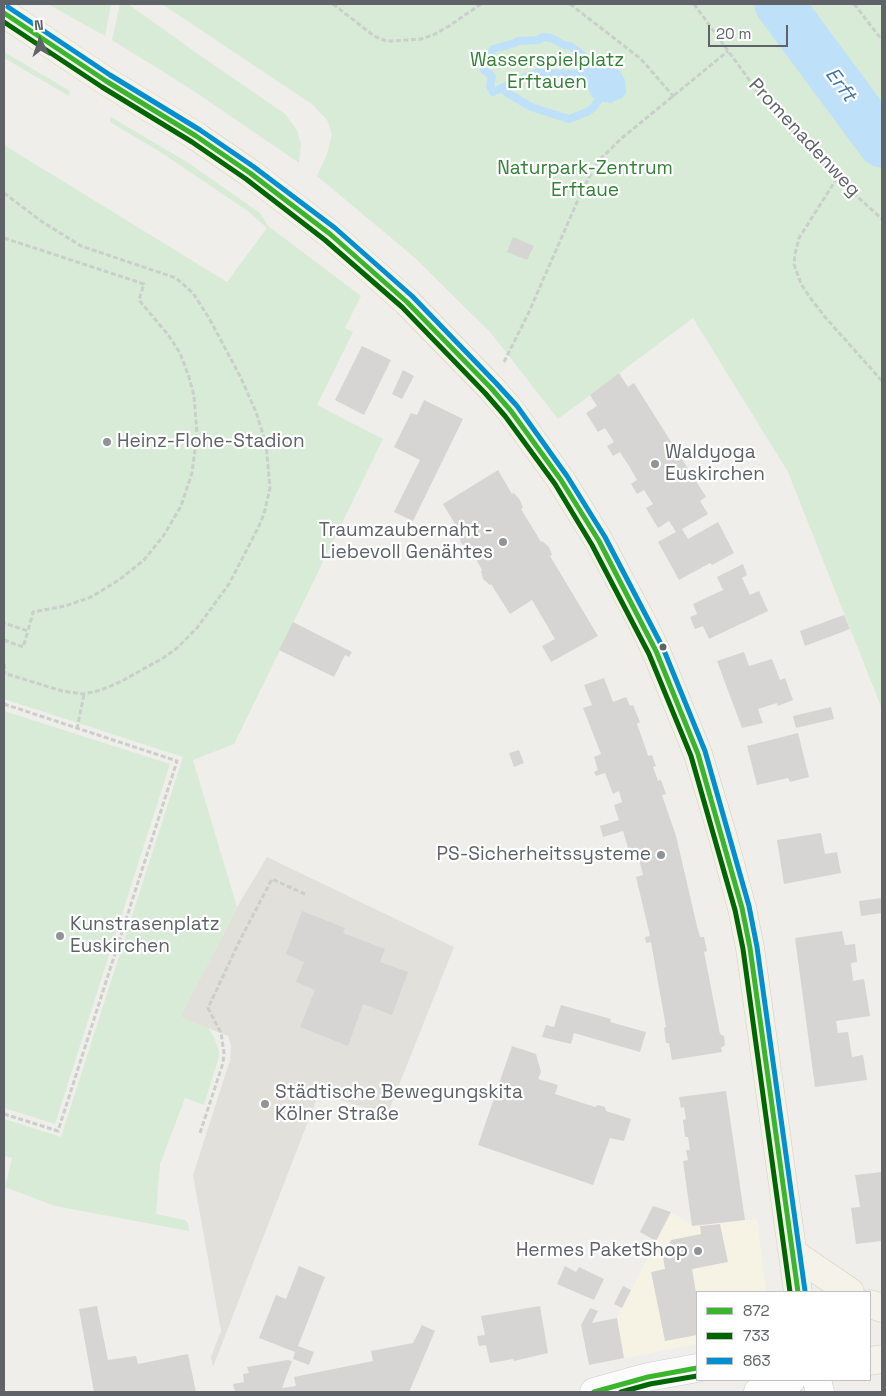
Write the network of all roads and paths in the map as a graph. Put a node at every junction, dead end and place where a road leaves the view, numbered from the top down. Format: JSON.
{"nodes":[{"id":1,"x":333,"y":4,"type":"edge"},
{"id":2,"x":480,"y":4,"type":"edge"},
{"id":3,"x":570,"y":4,"type":"edge"},
{"id":4,"x":694,"y":4,"type":"edge"},
{"id":5,"x":854,"y":4,"type":"edge"},
{"id":6,"x":4,"y":13,"type":"edge"},
{"id":7,"x":882,"y":40,"type":"edge"},
{"id":8,"x":728,"y":51,"type":"junction"},
{"id":9,"x":674,"y":96,"type":"junction"},
{"id":10,"x":837,"y":178,"type":"junction"},
{"id":11,"x":4,"y":193,"type":"edge"},
{"id":12,"x":882,"y":219,"type":"edge"},
{"id":13,"x":4,"y":238,"type":"edge"},
{"id":14,"x":508,"y":355,"type":"dead end"},
{"id":15,"x":882,"y":381,"type":"edge"},
{"id":16,"x":4,"y":623,"type":"edge"},
{"id":17,"x":28,"y":631,"type":"junction"},
{"id":18,"x":4,"y":640,"type":"edge"},
{"id":19,"x":4,"y":664,"type":"edge"},
{"id":20,"x":4,"y":673,"type":"edge"},
{"id":21,"x":84,"y":694,"type":"junction"},
{"id":22,"x":4,"y":704,"type":"edge"},
{"id":23,"x":77,"y":729,"type":"junction"},
{"id":24,"x":307,"y":895,"type":"dead end"},
{"id":25,"x":4,"y":1114,"type":"edge"},
{"id":26,"x":200,"y":1133,"type":"dead end"},
{"id":27,"x":793,"y":1253,"type":"junction"},
{"id":28,"x":798,"y":1291,"type":"edge"},
{"id":29,"x":849,"y":1291,"type":"edge"},
{"id":30,"x":696,"y":1368,"type":"edge"},
{"id":31,"x":788,"y":1381,"type":"edge"},
{"id":32,"x":594,"y":1392,"type":"edge"},
{"id":33,"x":758,"y":1392,"type":"edge"}],
"edges":[{"from":1,"to":2,"type":"path"},
{"from":3,"to":9,"type":"path"},
{"from":4,"to":8,"type":"path","name":"Promenadenweg"},
{"from":5,"to":7,"type":"path"},
{"from":6,"to":27,"type":"main road"},
{"from":8,"to":9,"type":"path"},
{"from":8,"to":10,"type":"path","name":"Promenadenweg"},
{"from":9,"to":14,"type":"path"},
{"from":10,"to":12,"type":"path","name":"Promenadenweg"},
{"from":10,"to":15,"type":"path"},
{"from":11,"to":21,"type":"path"},
{"from":13,"to":17,"type":"path"},
{"from":16,"to":17,"type":"path"},
{"from":17,"to":18,"type":"path"},
{"from":19,"to":20,"type":"path"},
{"from":20,"to":21,"type":"path"},
{"from":21,"to":23,"type":"path"},
{"from":22,"to":23,"type":"path"},
{"from":23,"to":25,"type":"path"},
{"from":24,"to":26,"type":"path"},
{"from":27,"to":28,"type":"main road"},
{"from":27,"to":29,"type":"main road"},
{"from":30,"to":32,"type":"street"},
{"from":31,"to":33,"type":"street"}]}
